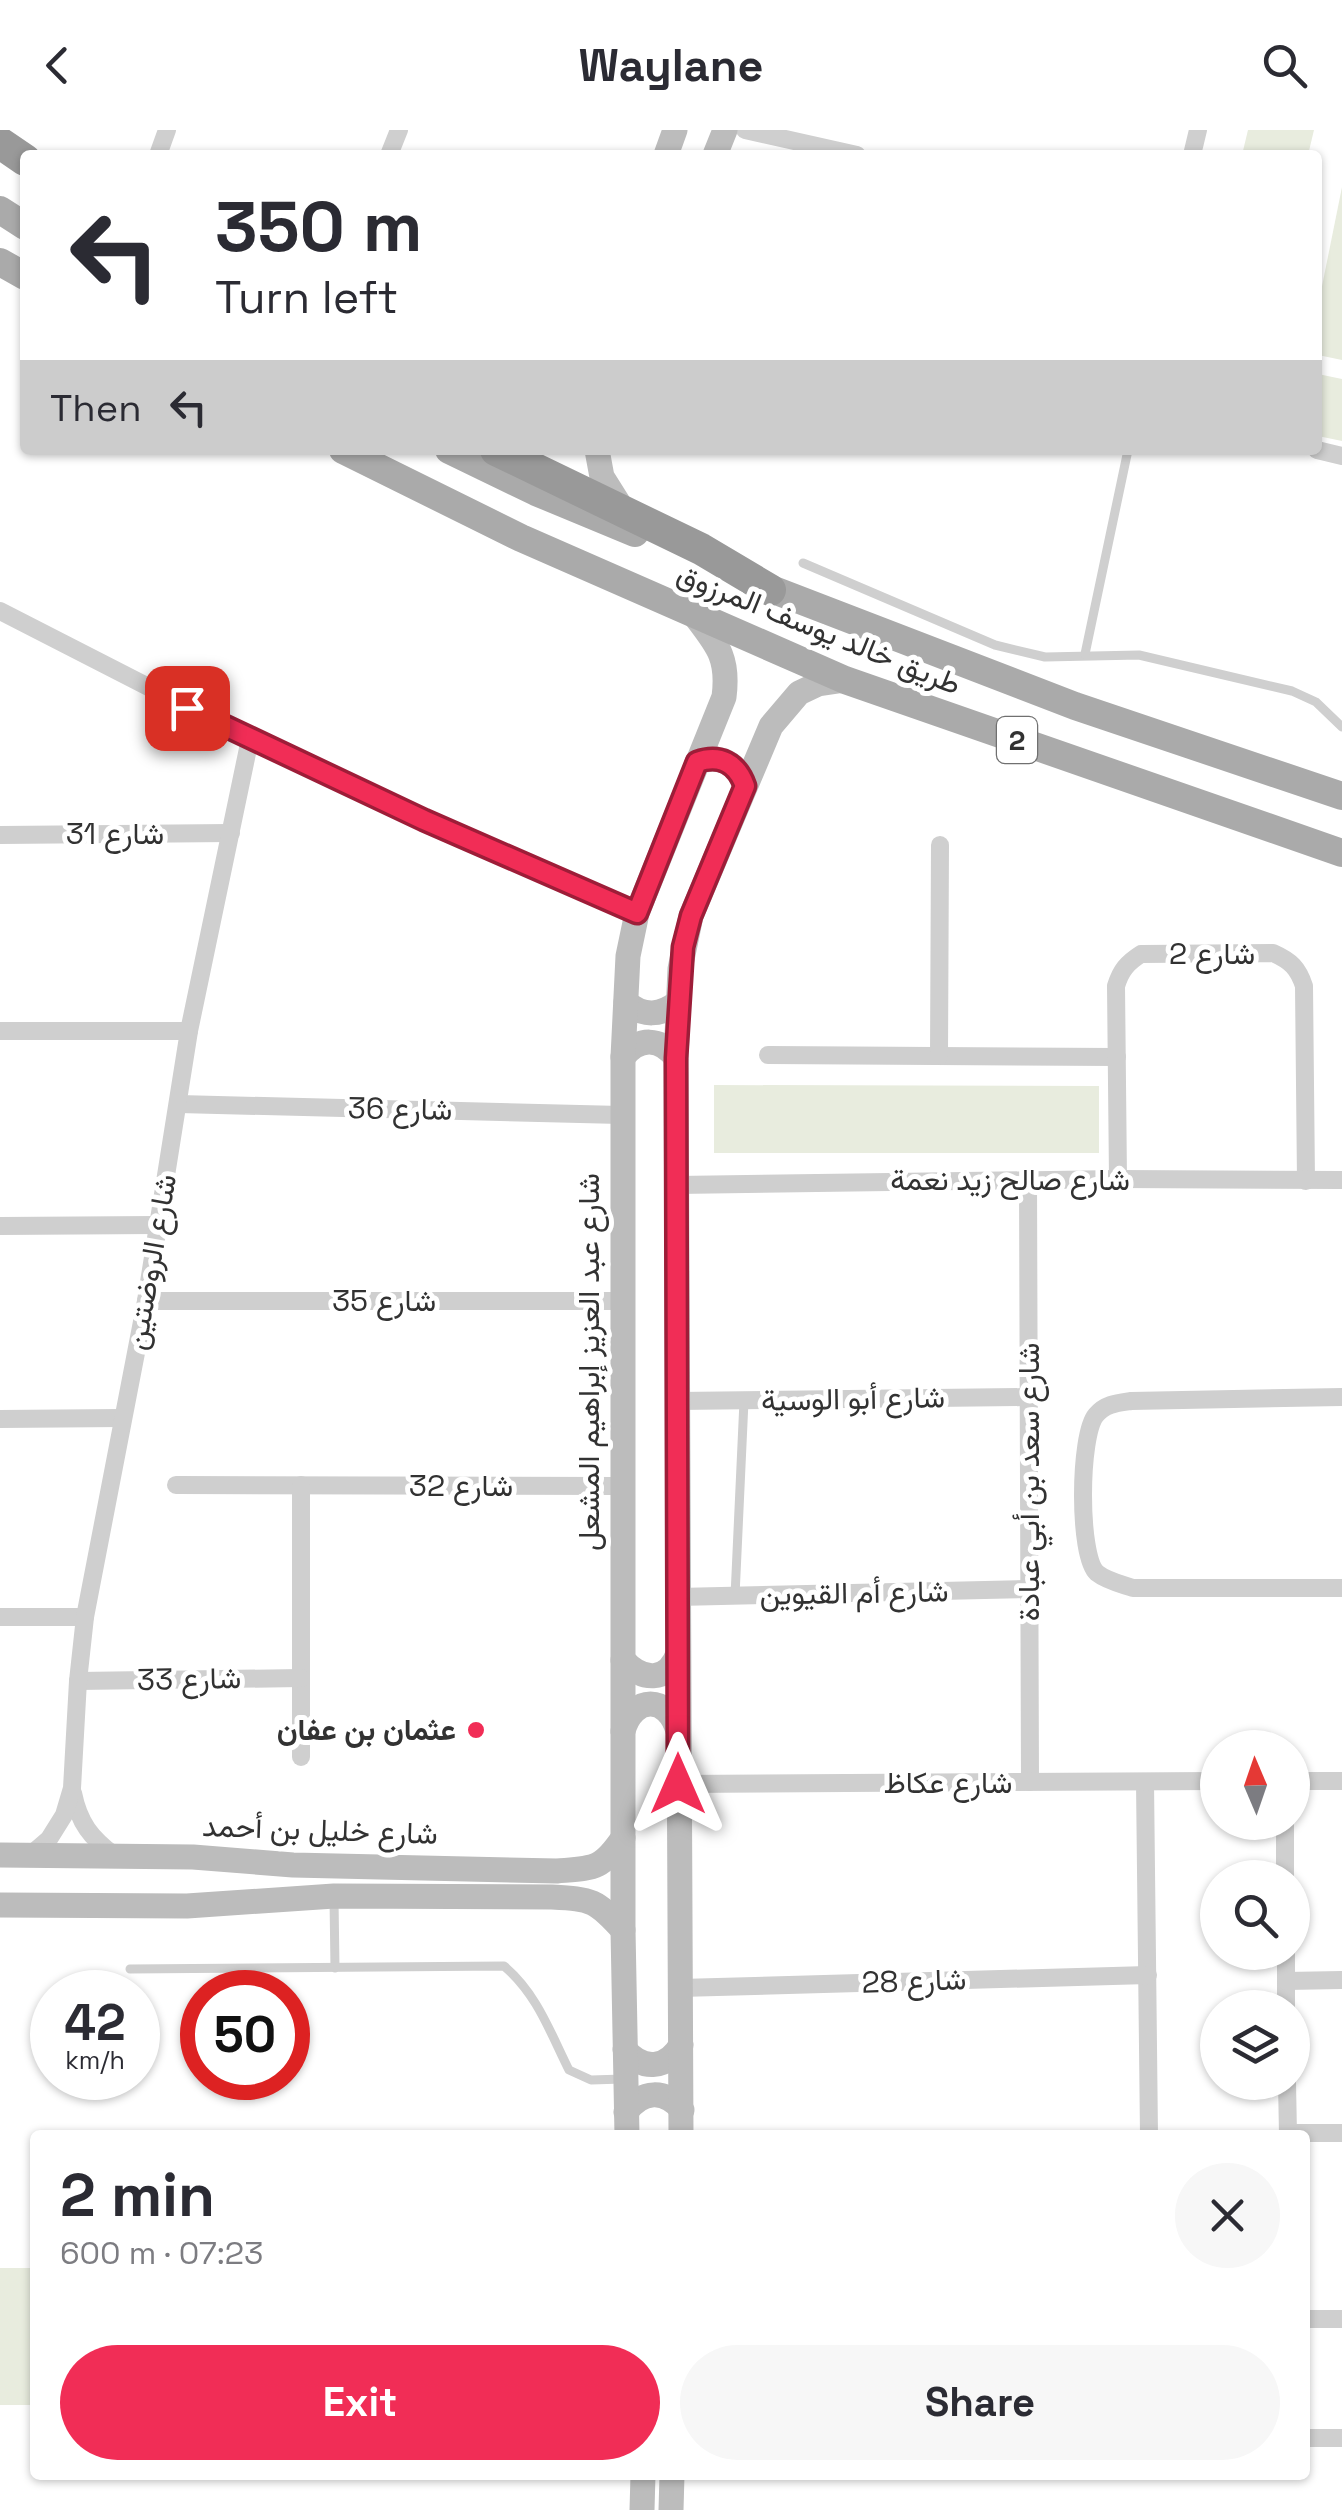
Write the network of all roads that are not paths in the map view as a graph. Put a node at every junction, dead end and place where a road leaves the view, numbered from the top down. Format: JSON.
{"nodes":[{"id":1,"x":745,"y":130,"type":"edge"},
{"id":2,"x":835,"y":150,"type":"edge"},
{"id":3,"x":353,"y":455,"type":"edge"},
{"id":4,"x":459,"y":455,"type":"edge"},
{"id":5,"x":506,"y":455,"type":"edge"},
{"id":6,"x":598,"y":455,"type":"edge"},
{"id":7,"x":1127,"y":455,"type":"edge"},
{"id":8,"x":628,"y":516,"type":"junction"},
{"id":9,"x":803,"y":563,"type":"dead end"},
{"id":10,"x":770,"y":590,"type":"junction"},
{"id":11,"x":0,"y":611,"type":"edge"},
{"id":12,"x":695,"y":616,"type":"junction"},
{"id":13,"x":1085,"y":654,"type":"junction"},
{"id":14,"x":844,"y":680,"type":"junction"},
{"id":15,"x":1342,"y":727,"type":"edge"},
{"id":16,"x":250,"y":739,"type":"junction"},
{"id":17,"x":697,"y":762,"type":"junction"},
{"id":18,"x":745,"y":786,"type":"junction"},
{"id":19,"x":1150,"y":787,"type":"junction"},
{"id":20,"x":1342,"y":796,"type":"edge"},
{"id":21,"x":230,"y":834,"type":"junction"},
{"id":22,"x":0,"y":835,"type":"edge"},
{"id":23,"x":1342,"y":841,"type":"edge"},
{"id":24,"x":940,"y":846,"type":"dead end"},
{"id":25,"x":1342,"y":853,"type":"edge"},
{"id":26,"x":637,"y":913,"type":"junction"},
{"id":27,"x":626,"y":1002,"type":"junction"},
{"id":28,"x":678,"y":1002,"type":"junction"},
{"id":29,"x":0,"y":1031,"type":"edge"},
{"id":30,"x":189,"y":1032,"type":"junction"},
{"id":31,"x":768,"y":1055,"type":"dead end"},
{"id":32,"x":939,"y":1056,"type":"junction"},
{"id":33,"x":623,"y":1057,"type":"junction"},
{"id":34,"x":1117,"y":1057,"type":"junction"},
{"id":35,"x":676,"y":1058,"type":"junction"},
{"id":36,"x":180,"y":1104,"type":"junction"},
{"id":37,"x":621,"y":1115,"type":"junction"},
{"id":38,"x":1118,"y":1179,"type":"junction"},
{"id":39,"x":1342,"y":1180,"type":"edge"},
{"id":40,"x":1306,"y":1181,"type":"junction"},
{"id":41,"x":1028,"y":1182,"type":"junction"},
{"id":42,"x":677,"y":1185,"type":"junction"},
{"id":43,"x":156,"y":1225,"type":"junction"},
{"id":44,"x":0,"y":1226,"type":"edge"},
{"id":45,"x":146,"y":1300,"type":"junction"},
{"id":46,"x":621,"y":1301,"type":"junction"},
{"id":47,"x":1028,"y":1396,"type":"junction"},
{"id":48,"x":1342,"y":1397,"type":"edge"},
{"id":49,"x":744,"y":1401,"type":"junction"},
{"id":50,"x":678,"y":1402,"type":"junction"},
{"id":51,"x":122,"y":1418,"type":"junction"},
{"id":52,"x":0,"y":1419,"type":"edge"},
{"id":53,"x":176,"y":1485,"type":"dead end"},
{"id":54,"x":301,"y":1485,"type":"junction"},
{"id":55,"x":622,"y":1486,"type":"junction"},
{"id":56,"x":1342,"y":1588,"type":"edge"},
{"id":57,"x":1029,"y":1589,"type":"junction"},
{"id":58,"x":735,"y":1596,"type":"junction"},
{"id":59,"x":678,"y":1597,"type":"junction"},
{"id":60,"x":0,"y":1617,"type":"edge"},
{"id":61,"x":86,"y":1618,"type":"junction"},
{"id":62,"x":678,"y":1654,"type":"junction"},
{"id":63,"x":623,"y":1660,"type":"junction"},
{"id":64,"x":301,"y":1678,"type":"junction"},
{"id":65,"x":78,"y":1681,"type":"junction"},
{"id":66,"x":623,"y":1731,"type":"junction"},
{"id":67,"x":678,"y":1731,"type":"junction"},
{"id":68,"x":301,"y":1757,"type":"dead end"},
{"id":69,"x":1310,"y":1781,"type":"edge"},
{"id":70,"x":1342,"y":1781,"type":"edge"},
{"id":71,"x":1030,"y":1782,"type":"junction"},
{"id":72,"x":1145,"y":1782,"type":"junction"},
{"id":73,"x":1200,"y":1782,"type":"edge"},
{"id":74,"x":678,"y":1784,"type":"junction"},
{"id":75,"x":72,"y":1788,"type":"junction"},
{"id":76,"x":623,"y":1838,"type":"junction"},
{"id":77,"x":0,"y":1856,"type":"edge"},
{"id":78,"x":114,"y":1856,"type":"junction"},
{"id":79,"x":28,"y":1857,"type":"junction"},
{"id":80,"x":214,"y":1860,"type":"junction"},
{"id":81,"x":334,"y":1896,"type":"junction"},
{"id":82,"x":217,"y":1903,"type":"junction"},
{"id":83,"x":0,"y":1905,"type":"edge"},
{"id":84,"x":622,"y":1930,"type":"junction"},
{"id":85,"x":335,"y":1968,"type":"junction"},
{"id":86,"x":130,"y":1969,"type":"dead end"},
{"id":87,"x":1286,"y":1970,"type":"edge"},
{"id":88,"x":1148,"y":1975,"type":"junction"},
{"id":89,"x":1342,"y":1980,"type":"edge"},
{"id":90,"x":1286,"y":1981,"type":"junction"},
{"id":91,"x":680,"y":1988,"type":"junction"},
{"id":92,"x":1286,"y":1990,"type":"edge"},
{"id":93,"x":681,"y":2044,"type":"junction"},
{"id":94,"x":625,"y":2050,"type":"junction"},
{"id":95,"x":626,"y":2079,"type":"junction"},
{"id":96,"x":1288,"y":2100,"type":"edge"},
{"id":97,"x":682,"y":2122,"type":"edge"},
{"id":98,"x":627,"y":2123,"type":"edge"},
{"id":99,"x":1150,"y":2130,"type":"edge"},
{"id":100,"x":1288,"y":2130,"type":"edge"},
{"id":101,"x":1342,"y":2133,"type":"edge"},
{"id":102,"x":1310,"y":2134,"type":"edge"},
{"id":103,"x":1342,"y":2318,"type":"edge"},
{"id":104,"x":1310,"y":2319,"type":"edge"},
{"id":105,"x":1310,"y":2438,"type":"edge"},
{"id":106,"x":1342,"y":2438,"type":"edge"},
{"id":107,"x":643,"y":2480,"type":"edge"},
{"id":108,"x":672,"y":2480,"type":"edge"},
{"id":109,"x":642,"y":2510,"type":"edge"},
{"id":110,"x":671,"y":2510,"type":"edge"}],
"edges":[{"from":1,"to":2,"type":"street"},
{"from":3,"to":12,"type":"main road","name":"طريق خالد يوسف المرزوق","number":"2"},
{"from":4,"to":10,"type":"main road","name":"طريق خالد يوسف المرزوق","number":"2"},
{"from":5,"to":8,"type":"highway"},
{"from":6,"to":8,"type":"main road"},
{"from":7,"to":13,"type":"lane"},
{"from":8,"to":10,"type":"highway"},
{"from":9,"to":13,"type":"lane"},
{"from":10,"to":20,"type":"main road","name":"طريق خالد يوسف المرزوق","number":"2"},
{"from":11,"to":16,"type":"street"},
{"from":12,"to":14,"type":"main road","name":"طريق خالد يوسف المرزوق","number":"2"},
{"from":12,"to":17,"type":"main road","name":"شارع عبد العزيز إبراهيم المشعل"},
{"from":13,"to":15,"type":"lane"},
{"from":14,"to":18,"type":"main road"},
{"from":14,"to":19,"type":"main road","name":"طريق خالد يوسف المرزوق","number":"2"},
{"from":16,"to":21,"type":"street","name":"شارع الروضتين"},
{"from":16,"to":26,"type":"street"},
{"from":17,"to":18,"type":"main road"},
{"from":17,"to":26,"type":"main road","name":"شارع عبد العزيز إبراهيم المشعل"},
{"from":18,"to":28,"type":"main road"},
{"from":19,"to":23,"type":"main road"},
{"from":19,"to":25,"type":"main road","name":"طريق خالد يوسف المرزوق","number":"2"},
{"from":21,"to":22,"type":"street","name":"شارع 31"},
{"from":21,"to":30,"type":"street","name":"شارع الروضتين"},
{"from":24,"to":32,"type":"street"},
{"from":26,"to":27,"type":"main road","name":"شارع عبد العزيز إبراهيم المشعل"},
{"from":27,"to":28,"type":"main road"},
{"from":27,"to":33,"type":"main road","name":"شارع عبد العزيز إبراهيم المشعل"},
{"from":28,"to":35,"type":"main road"},
{"from":29,"to":30,"type":"street"},
{"from":30,"to":36,"type":"street","name":"شارع الروضتين"},
{"from":31,"to":32,"type":"street"},
{"from":32,"to":34,"type":"street"},
{"from":33,"to":35,"type":"main road"},
{"from":33,"to":37,"type":"main road","name":"شارع عبد العزيز إبراهيم المشعل"},
{"from":34,"to":38,"type":"street","name":"شارع 2"},
{"from":34,"to":40,"type":"street","name":"شارع 2"},
{"from":35,"to":42,"type":"main road"},
{"from":36,"to":37,"type":"street","name":"شارع 36"},
{"from":36,"to":43,"type":"street","name":"شارع الروضتين"},
{"from":37,"to":46,"type":"main road","name":"شارع عبد العزيز إبراهيم المشعل"},
{"from":38,"to":40,"type":"street","name":"شارع صالح زيد نعمة"},
{"from":38,"to":41,"type":"street","name":"شارع صالح زيد نعمة"},
{"from":39,"to":40,"type":"street","name":"شارع صالح زيد نعمة"},
{"from":41,"to":42,"type":"street","name":"شارع صالح زيد نعمة"},
{"from":41,"to":47,"type":"street","name":"شارع سعد بن أبي عبادة"},
{"from":42,"to":50,"type":"main road"},
{"from":43,"to":44,"type":"street"},
{"from":43,"to":45,"type":"street","name":"شارع الروضتين"},
{"from":45,"to":46,"type":"street","name":"شارع 35"},
{"from":45,"to":51,"type":"street","name":"شارع الروضتين"},
{"from":46,"to":55,"type":"main road","name":"شارع عبد العزيز إبراهيم المشعل"},
{"from":47,"to":49,"type":"street","name":"شارع أبو الوسية"},
{"from":47,"to":57,"type":"street","name":"شارع سعد بن أبي عبادة"},
{"from":48,"to":56,"type":"street"},
{"from":49,"to":50,"type":"street","name":"شارع أبو الوسية"},
{"from":49,"to":58,"type":"lane"},
{"from":50,"to":59,"type":"main road"},
{"from":51,"to":52,"type":"street"},
{"from":51,"to":61,"type":"street","name":"شارع الروضتين"},
{"from":53,"to":54,"type":"street","name":"شارع 32"},
{"from":54,"to":55,"type":"street","name":"شارع 32"},
{"from":54,"to":64,"type":"street"},
{"from":55,"to":63,"type":"main road","name":"شارع عبد العزيز إبراهيم المشعل"},
{"from":57,"to":58,"type":"street","name":"شارع أم القيوين"},
{"from":57,"to":71,"type":"street","name":"شارع سعد بن أبي عبادة"},
{"from":58,"to":59,"type":"street","name":"شارع أم القيوين"},
{"from":59,"to":62,"type":"main road"},
{"from":60,"to":61,"type":"street"},
{"from":61,"to":65,"type":"street","name":"شارع الروضتين"},
{"from":62,"to":63,"type":"main road"},
{"from":62,"to":67,"type":"main road"},
{"from":63,"to":66,"type":"main road","name":"شارع عبد العزيز إبراهيم المشعل"},
{"from":64,"to":65,"type":"street","name":"شارع 33"},
{"from":64,"to":68,"type":"street"},
{"from":65,"to":75,"type":"street","name":"شارع الروضتين"},
{"from":66,"to":67,"type":"main road"},
{"from":66,"to":76,"type":"main road","name":"شارع عبد العزيز إبراهيم المشعل"},
{"from":67,"to":74,"type":"main road"},
{"from":69,"to":70,"type":"street"},
{"from":71,"to":72,"type":"street","name":"شارع عكاظ"},
{"from":71,"to":74,"type":"street","name":"شارع عكاظ"},
{"from":72,"to":73,"type":"street","name":"شارع عكاظ"},
{"from":72,"to":88,"type":"street"},
{"from":74,"to":91,"type":"main road"},
{"from":75,"to":78,"type":"street","name":"شارع الروضتين"},
{"from":75,"to":79,"type":"street","name":"شارع الروضتين"},
{"from":76,"to":80,"type":"main road","name":"شارع خليل بن أحمد"},
{"from":76,"to":84,"type":"main road","name":"شارع عبد العزيز إبراهيم المشعل"},
{"from":77,"to":79,"type":"main road","name":"شارع خليل بن أحمد"},
{"from":78,"to":79,"type":"main road","name":"شارع خليل بن أحمد"},
{"from":78,"to":80,"type":"main road","name":"شارع خليل بن أحمد"},
{"from":80,"to":82,"type":"main road"},
{"from":81,"to":82,"type":"main road","name":"شارع خليل بن أحمد"},
{"from":81,"to":84,"type":"main road","name":"شارع خليل بن أحمد"},
{"from":81,"to":85,"type":"lane"},
{"from":82,"to":83,"type":"main road","name":"شارع خليل بن أحمد"},
{"from":84,"to":94,"type":"main road","name":"شارع عبد العزيز إبراهيم المشعل"},
{"from":85,"to":86,"type":"lane"},
{"from":85,"to":95,"type":"lane"},
{"from":87,"to":90,"type":"street"},
{"from":88,"to":91,"type":"street","name":"شارع 28"},
{"from":88,"to":99,"type":"street"},
{"from":89,"to":90,"type":"street"},
{"from":90,"to":92,"type":"street"},
{"from":91,"to":93,"type":"main road"},
{"from":93,"to":94,"type":"main road"},
{"from":93,"to":97,"type":"main road"},
{"from":94,"to":95,"type":"main road","name":"شارع عبد العزيز إبراهيم المشعل"},
{"from":95,"to":98,"type":"main road","name":"شارع عبد العزيز إبراهيم المشعل"},
{"from":96,"to":100,"type":"street"},
{"from":97,"to":98,"type":"main road"},
{"from":101,"to":102,"type":"street"},
{"from":103,"to":104,"type":"street"},
{"from":105,"to":106,"type":"street"},
{"from":107,"to":109,"type":"main road"},
{"from":108,"to":110,"type":"main road"}]}
